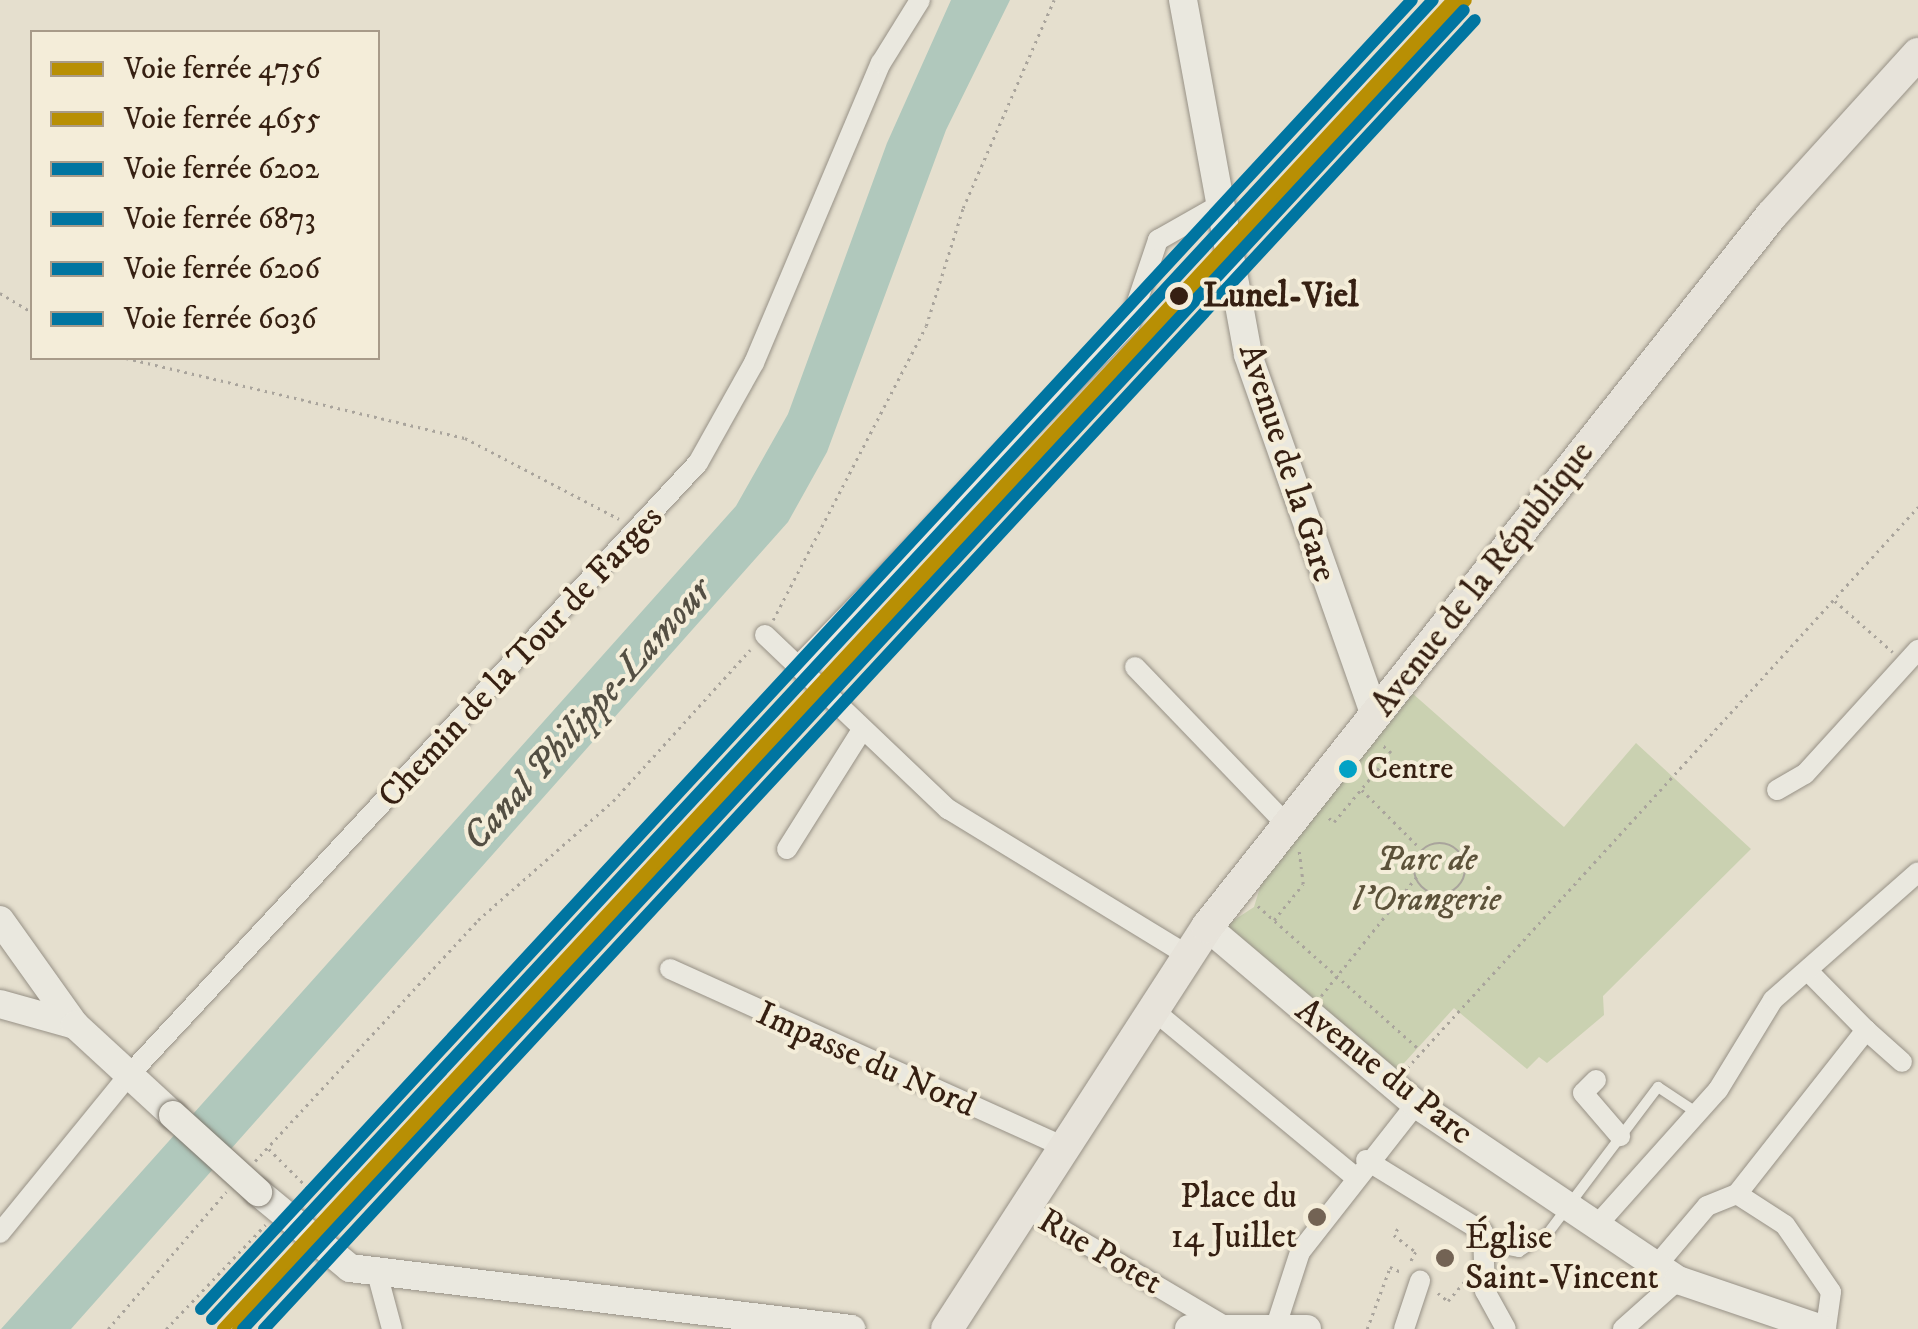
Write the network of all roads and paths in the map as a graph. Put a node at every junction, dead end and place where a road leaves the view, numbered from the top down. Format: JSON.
{"nodes":[{"id":1,"x":920,"y":0,"type":"edge"},
{"id":2,"x":1054,"y":0,"type":"edge"},
{"id":3,"x":1183,"y":0,"type":"edge"},
{"id":4,"x":1918,"y":54,"type":"edge"},
{"id":5,"x":1223,"y":203,"type":"junction"},
{"id":6,"x":0,"y":293,"type":"edge"},
{"id":7,"x":30,"y":311,"type":"edge"},
{"id":8,"x":134,"y":360,"type":"edge"},
{"id":9,"x":1918,"y":507,"type":"edge"},
{"id":10,"x":637,"y":539,"type":"junction"},
{"id":11,"x":1834,"y":600,"type":"junction"},
{"id":12,"x":765,"y":635,"type":"junction"},
{"id":13,"x":1912,"y":656,"type":"edge"},
{"id":14,"x":1135,"y":666,"type":"dead end"},
{"id":15,"x":800,"y":671,"type":"junction"},
{"id":16,"x":856,"y":724,"type":"junction"},
{"id":17,"x":1375,"y":727,"type":"junction"},
{"id":18,"x":1361,"y":789,"type":"junction"},
{"id":19,"x":1776,"y":790,"type":"dead end"},
{"id":20,"x":1301,"y":830,"type":"junction"},
{"id":21,"x":1418,"y":846,"type":"junction"},
{"id":22,"x":787,"y":849,"type":"dead end"},
{"id":23,"x":1918,"y":872,"type":"edge"},
{"id":24,"x":1417,"y":876,"type":"junction"},
{"id":25,"x":1238,"y":889,"type":"junction"},
{"id":26,"x":0,"y":920,"type":"edge"},
{"id":27,"x":1274,"y":920,"type":"junction"},
{"id":28,"x":1207,"y":928,"type":"junction"},
{"id":29,"x":25,"y":955,"type":"junction"},
{"id":30,"x":1187,"y":955,"type":"junction"},
{"id":31,"x":670,"y":969,"type":"dead end"},
{"id":32,"x":1809,"y":972,"type":"junction"},
{"id":33,"x":1337,"y":976,"type":"junction"},
{"id":34,"x":1,"y":1004,"type":"edge"},
{"id":35,"x":1152,"y":1009,"type":"junction"},
{"id":36,"x":1307,"y":1012,"type":"junction"},
{"id":37,"x":75,"y":1026,"type":"junction"},
{"id":38,"x":1866,"y":1030,"type":"junction"},
{"id":39,"x":1422,"y":1052,"type":"junction"},
{"id":40,"x":1902,"y":1062,"type":"dead end"},
{"id":41,"x":129,"y":1074,"type":"junction"},
{"id":42,"x":1596,"y":1080,"type":"dead end"},
{"id":43,"x":1392,"y":1084,"type":"junction"},
{"id":44,"x":1416,"y":1104,"type":"junction"},
{"id":45,"x":1698,"y":1114,"type":"junction"},
{"id":46,"x":1624,"y":1129,"type":"junction"},
{"id":47,"x":1064,"y":1147,"type":"junction"},
{"id":48,"x":268,"y":1148,"type":"junction"},
{"id":49,"x":1360,"y":1167,"type":"junction"},
{"id":50,"x":312,"y":1193,"type":"dead end"},
{"id":51,"x":1737,"y":1194,"type":"junction"},
{"id":52,"x":263,"y":1195,"type":"junction"},
{"id":53,"x":1569,"y":1206,"type":"junction"},
{"id":54,"x":1025,"y":1208,"type":"junction"},
{"id":55,"x":1598,"y":1224,"type":"junction"},
{"id":56,"x":1398,"y":1228,"type":"dead end"},
{"id":57,"x":0,"y":1232,"type":"edge"},
{"id":58,"x":1488,"y":1246,"type":"junction"},
{"id":59,"x":1390,"y":1267,"type":"dead end"},
{"id":60,"x":1668,"y":1272,"type":"junction"},
{"id":61,"x":377,"y":1273,"type":"junction"},
{"id":62,"x":1412,"y":1277,"type":"joint"},
{"id":63,"x":1276,"y":1326,"type":"edge"},
{"id":64,"x":1226,"y":1327,"type":"edge"},
{"id":65,"x":108,"y":1329,"type":"edge"},
{"id":66,"x":166,"y":1329,"type":"edge"},
{"id":67,"x":392,"y":1329,"type":"edge"},
{"id":68,"x":851,"y":1329,"type":"edge"},
{"id":69,"x":948,"y":1329,"type":"edge"},
{"id":70,"x":1189,"y":1329,"type":"edge"},
{"id":71,"x":1307,"y":1329,"type":"edge"},
{"id":72,"x":1366,"y":1329,"type":"edge"},
{"id":73,"x":1404,"y":1329,"type":"edge"},
{"id":74,"x":1506,"y":1329,"type":"edge"},
{"id":75,"x":1623,"y":1329,"type":"edge"},
{"id":76,"x":1824,"y":1329,"type":"edge"}],
"edges":[{"from":1,"to":10,"type":"street","name":"Chemin de la Tour de Farges"},
{"from":2,"to":12,"type":"path"},
{"from":3,"to":5,"type":"street","name":"Avenue de la Gare"},
{"from":4,"to":17,"type":"main road","name":"Avenue de la République"},
{"from":5,"to":15,"type":"street"},
{"from":5,"to":17,"type":"street","name":"Avenue de la Gare"},
{"from":6,"to":7,"type":"path"},
{"from":8,"to":10,"type":"path"},
{"from":9,"to":11,"type":"path"},
{"from":10,"to":41,"type":"street","name":"Chemin de la Tour de Farges"},
{"from":11,"to":13,"type":"path"},
{"from":11,"to":39,"type":"path"},
{"from":12,"to":15,"type":"street"},
{"from":12,"to":48,"type":"path"},
{"from":13,"to":19,"type":"street"},
{"from":14,"to":20,"type":"street"},
{"from":15,"to":16,"type":"street"},
{"from":16,"to":22,"type":"street"},
{"from":16,"to":30,"type":"street"},
{"from":17,"to":18,"type":"path"},
{"from":17,"to":20,"type":"main road","name":"Avenue de la République"},
{"from":18,"to":20,"type":"path"},
{"from":18,"to":21,"type":"path"},
{"from":20,"to":25,"type":"main road","name":"Avenue de la République"},
{"from":20,"to":27,"type":"path"},
{"from":21,"to":24,"type":"path"},
{"from":21,"to":24,"type":"path"},
{"from":23,"to":32,"type":"street"},
{"from":24,"to":33,"type":"path"},
{"from":25,"to":27,"type":"path"},
{"from":25,"to":28,"type":"main road","name":"Avenue de la République"},
{"from":26,"to":29,"type":"street"},
{"from":27,"to":33,"type":"path"},
{"from":28,"to":30,"type":"main road","name":"Avenue de la République"},
{"from":28,"to":36,"type":"street","name":"Avenue du Parc"},
{"from":29,"to":34,"type":"street"},
{"from":29,"to":37,"type":"street"},
{"from":30,"to":35,"type":"main road","name":"Avenue de la République"},
{"from":31,"to":47,"type":"street","name":"Impasse du Nord"},
{"from":32,"to":38,"type":"street"},
{"from":32,"to":45,"type":"street"},
{"from":33,"to":36,"type":"path"},
{"from":33,"to":39,"type":"path"},
{"from":34,"to":37,"type":"street"},
{"from":35,"to":47,"type":"main road","name":"Avenue de la République"},
{"from":35,"to":49,"type":"street"},
{"from":36,"to":43,"type":"street","name":"Avenue du Parc"},
{"from":37,"to":41,"type":"street"},
{"from":38,"to":40,"type":"street"},
{"from":38,"to":51,"type":"street"},
{"from":39,"to":43,"type":"path"},
{"from":41,"to":52,"type":"street","bridge":true},
{"from":41,"to":57,"type":"street","name":"Chemin de la Tour de Farges"},
{"from":42,"to":46,"type":"street"},
{"from":43,"to":44,"type":"street","name":"Avenue du Parc"},
{"from":44,"to":49,"type":"street"},
{"from":44,"to":53,"type":"street","name":"Avenue du Parc"},
{"from":45,"to":46,"type":"lane"},
{"from":45,"to":55,"type":"street"},
{"from":46,"to":53,"type":"lane"},
{"from":47,"to":54,"type":"main road","name":"Avenue de la République"},
{"from":48,"to":50,"type":"path"},
{"from":48,"to":52,"type":"path"},
{"from":49,"to":58,"type":"street"},
{"from":49,"to":63,"type":"street"},
{"from":51,"to":60,"type":"street"},
{"from":51,"to":76,"type":"street"},
{"from":52,"to":61,"type":"street"},
{"from":52,"to":65,"type":"path"},
{"from":52,"to":66,"type":"path"},
{"from":53,"to":55,"type":"street","name":"Avenue du Parc"},
{"from":53,"to":58,"type":"lane"},
{"from":54,"to":64,"type":"street","name":"Rue Potet"},
{"from":54,"to":69,"type":"main road","name":"Avenue de la République"},
{"from":55,"to":60,"type":"street","name":"Avenue du Parc"},
{"from":56,"to":62,"type":"path"},
{"from":58,"to":74,"type":"street"},
{"from":59,"to":72,"type":"path"},
{"from":60,"to":75,"type":"street"},
{"from":60,"to":76,"type":"street","name":"Avenue du Parc"},
{"from":61,"to":67,"type":"street"},
{"from":61,"to":68,"type":"street"},
{"from":62,"to":73,"type":"street"},
{"from":63,"to":64,"type":"street"},
{"from":63,"to":71,"type":"street"},
{"from":64,"to":70,"type":"street"}]}
